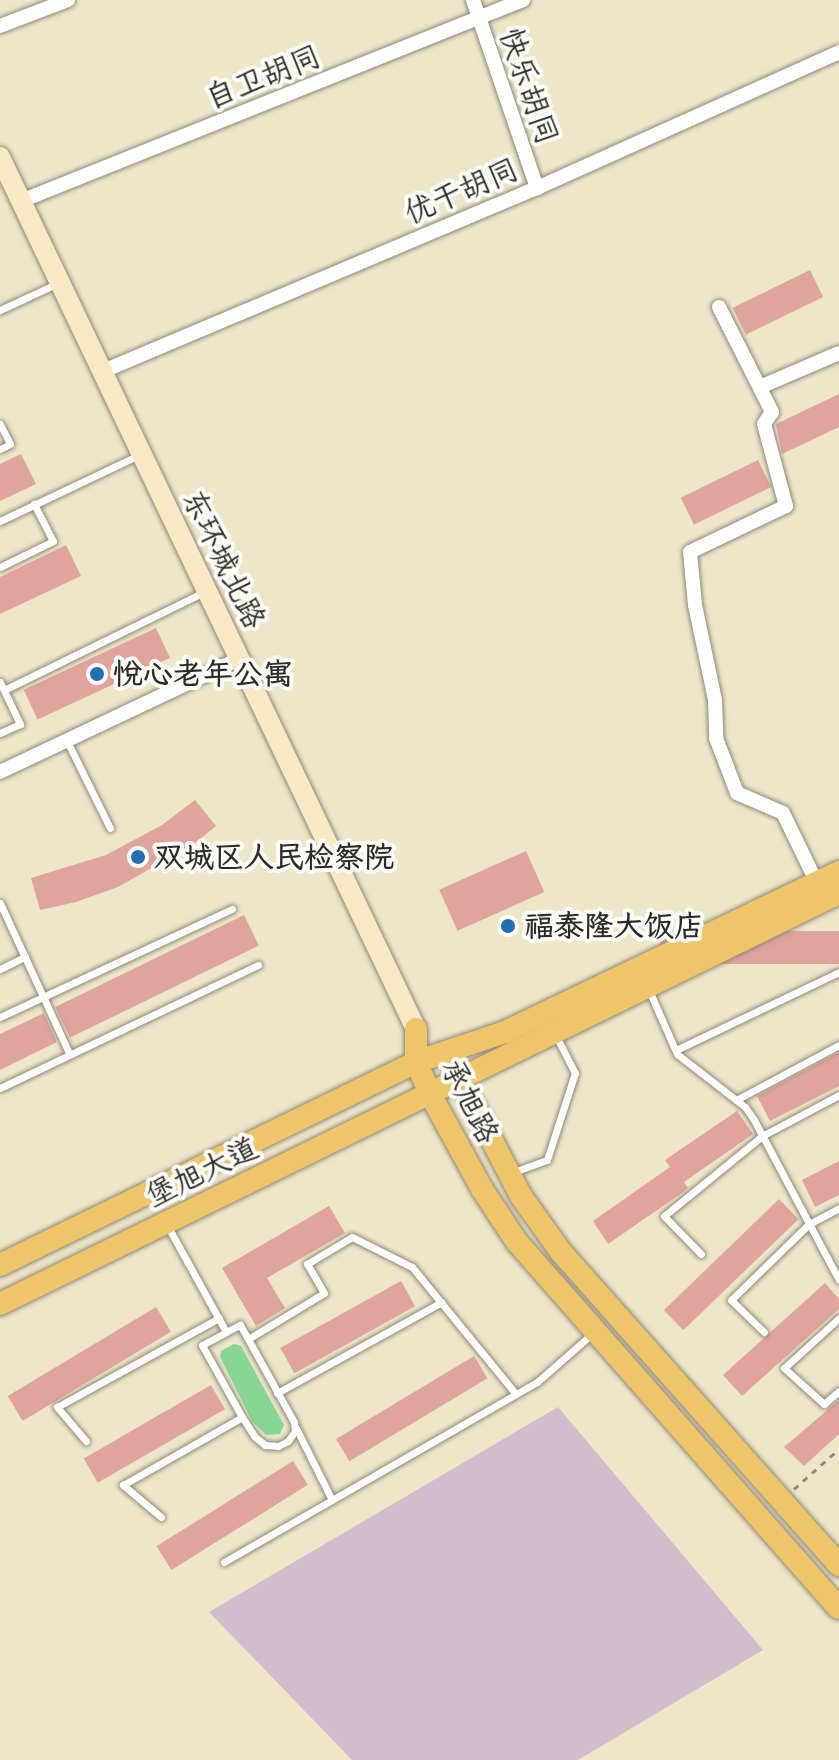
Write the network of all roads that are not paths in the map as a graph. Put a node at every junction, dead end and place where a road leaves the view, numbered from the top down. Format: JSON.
{"nodes":[{"id":1,"x":68,"y":0,"type":"edge"},
{"id":2,"x":473,"y":0,"type":"edge"},
{"id":3,"x":523,"y":0,"type":"edge"},
{"id":4,"x":479,"y":19,"type":"junction"},
{"id":5,"x":0,"y":26,"type":"edge"},
{"id":6,"x":839,"y":52,"type":"edge"},
{"id":7,"x":0,"y":157,"type":"edge"},
{"id":8,"x":537,"y":188,"type":"junction"},
{"id":9,"x":21,"y":201,"type":"junction"},
{"id":10,"x":59,"y":283,"type":"junction"},
{"id":11,"x":719,"y":307,"type":"dead end"},
{"id":12,"x":0,"y":310,"type":"edge"},
{"id":13,"x":839,"y":353,"type":"edge"},
{"id":14,"x":101,"y":372,"type":"junction"},
{"id":15,"x":760,"y":387,"type":"junction"},
{"id":16,"x":0,"y":424,"type":"edge"},
{"id":17,"x":0,"y":449,"type":"edge"},
{"id":18,"x":141,"y":454,"type":"junction"},
{"id":19,"x":34,"y":504,"type":"junction"},
{"id":20,"x":0,"y":521,"type":"edge"},
{"id":21,"x":0,"y":567,"type":"edge"},
{"id":22,"x":206,"y":591,"type":"junction"},
{"id":23,"x":239,"y":659,"type":"junction"},
{"id":24,"x":0,"y":682,"type":"edge"},
{"id":25,"x":4,"y":690,"type":"junction"},
{"id":26,"x":0,"y":733,"type":"edge"},
{"id":27,"x":67,"y":741,"type":"junction"},
{"id":28,"x":0,"y":772,"type":"edge"},
{"id":29,"x":110,"y":828,"type":"dead end"},
{"id":30,"x":839,"y":872,"type":"edge"},
{"id":31,"x":817,"y":883,"type":"junction"},
{"id":32,"x":839,"y":893,"type":"edge"},
{"id":33,"x":0,"y":903,"type":"edge"},
{"id":34,"x":232,"y":909,"type":"dead end"},
{"id":35,"x":25,"y":957,"type":"junction"},
{"id":36,"x":258,"y":965,"type":"dead end"},
{"id":37,"x":0,"y":969,"type":"edge"},
{"id":38,"x":839,"y":972,"type":"edge"},
{"id":39,"x":643,"y":978,"type":"junction"},
{"id":40,"x":44,"y":997,"type":"junction"},
{"id":41,"x":0,"y":1017,"type":"edge"},
{"id":42,"x":416,"y":1029,"type":"junction"},
{"id":43,"x":554,"y":1033,"type":"junction"},
{"id":44,"x":839,"y":1045,"type":"edge"},
{"id":45,"x":676,"y":1050,"type":"junction"},
{"id":46,"x":446,"y":1052,"type":"junction"},
{"id":47,"x":69,"y":1053,"type":"junction"},
{"id":48,"x":416,"y":1062,"type":"junction"},
{"id":49,"x":460,"y":1079,"type":"junction"},
{"id":50,"x":0,"y":1088,"type":"edge"},
{"id":51,"x":430,"y":1094,"type":"junction"},
{"id":52,"x":839,"y":1095,"type":"edge"},
{"id":53,"x":736,"y":1100,"type":"junction"},
{"id":54,"x":762,"y":1136,"type":"junction"},
{"id":55,"x":509,"y":1174,"type":"junction"},
{"id":56,"x":839,"y":1208,"type":"edge"},
{"id":57,"x":165,"y":1223,"type":"junction"},
{"id":58,"x":809,"y":1224,"type":"junction"},
{"id":59,"x":701,"y":1254,"type":"dead end"},
{"id":60,"x":0,"y":1265,"type":"edge"},
{"id":61,"x":839,"y":1280,"type":"edge"},
{"id":62,"x":442,"y":1302,"type":"junction"},
{"id":63,"x":0,"y":1304,"type":"edge"},
{"id":64,"x":219,"y":1318,"type":"junction"},
{"id":65,"x":839,"y":1318,"type":"edge"},
{"id":66,"x":226,"y":1332,"type":"junction"},
{"id":67,"x":594,"y":1332,"type":"junction"},
{"id":68,"x":764,"y":1332,"type":"dead end"},
{"id":69,"x":248,"y":1339,"type":"junction"},
{"id":70,"x":839,"y":1391,"type":"edge"},
{"id":71,"x":277,"y":1393,"type":"junction"},
{"id":72,"x":516,"y":1394,"type":"junction"},
{"id":73,"x":242,"y":1417,"type":"junction"},
{"id":74,"x":294,"y":1422,"type":"junction"},
{"id":75,"x":86,"y":1441,"type":"dead end"},
{"id":76,"x":332,"y":1500,"type":"junction"},
{"id":77,"x":161,"y":1517,"type":"dead end"},
{"id":78,"x":224,"y":1562,"type":"dead end"},
{"id":79,"x":839,"y":1565,"type":"edge"},
{"id":80,"x":839,"y":1608,"type":"edge"}],
"edges":[{"from":1,"to":5,"type":"street"},
{"from":2,"to":4,"type":"street","name":"快乐胡同"},
{"from":3,"to":4,"type":"street","name":"自卫胡同"},
{"from":4,"to":8,"type":"street","name":"快乐胡同"},
{"from":4,"to":9,"type":"street","name":"自卫胡同"},
{"from":6,"to":8,"type":"street","name":"优干胡同"},
{"from":7,"to":9,"type":"main road","name":"东环城北路"},
{"from":8,"to":14,"type":"street","name":"优干胡同"},
{"from":9,"to":10,"type":"main road","name":"东环城北路"},
{"from":10,"to":12,"type":"lane"},
{"from":10,"to":14,"type":"main road","name":"东环城北路"},
{"from":11,"to":15,"type":"street"},
{"from":13,"to":15,"type":"street"},
{"from":14,"to":18,"type":"main road","name":"东环城北路"},
{"from":15,"to":31,"type":"street"},
{"from":16,"to":17,"type":"lane"},
{"from":18,"to":19,"type":"lane"},
{"from":18,"to":22,"type":"main road","name":"东环城北路"},
{"from":19,"to":20,"type":"lane"},
{"from":19,"to":21,"type":"lane"},
{"from":22,"to":23,"type":"main road","name":"东环城北路"},
{"from":22,"to":25,"type":"lane"},
{"from":23,"to":27,"type":"street"},
{"from":23,"to":42,"type":"main road","name":"东环城北路"},
{"from":24,"to":25,"type":"lane"},
{"from":25,"to":26,"type":"lane"},
{"from":27,"to":28,"type":"street"},
{"from":27,"to":29,"type":"lane"},
{"from":30,"to":31,"type":"main road"},
{"from":31,"to":39,"type":"main road"},
{"from":32,"to":39,"type":"main road"},
{"from":33,"to":35,"type":"lane"},
{"from":34,"to":40,"type":"lane"},
{"from":35,"to":37,"type":"lane"},
{"from":35,"to":40,"type":"lane"},
{"from":36,"to":47,"type":"lane"},
{"from":38,"to":45,"type":"lane"},
{"from":39,"to":43,"type":"main road","name":"堡旭大道"},
{"from":39,"to":45,"type":"lane"},
{"from":39,"to":46,"type":"main road","name":"堡旭大道"},
{"from":40,"to":41,"type":"lane"},
{"from":40,"to":47,"type":"lane"},
{"from":42,"to":46,"type":"main road","name":"承旭路"},
{"from":42,"to":48,"type":"main road","name":"承旭路"},
{"from":43,"to":49,"type":"main road","name":"堡旭大道"},
{"from":43,"to":55,"type":"lane"},
{"from":44,"to":53,"type":"lane"},
{"from":45,"to":53,"type":"lane"},
{"from":46,"to":48,"type":"main road","name":"堡旭大道"},
{"from":46,"to":49,"type":"main road","name":"承旭路"},
{"from":47,"to":50,"type":"lane"},
{"from":48,"to":51,"type":"main road","name":"承旭路"},
{"from":48,"to":60,"type":"main road","name":"堡旭大道"},
{"from":49,"to":51,"type":"main road","name":"堡旭大道"},
{"from":49,"to":55,"type":"main road","name":"承旭路"},
{"from":51,"to":57,"type":"main road","name":"堡旭大道"},
{"from":51,"to":67,"type":"main road","name":"承旭路"},
{"from":52,"to":54,"type":"lane"},
{"from":53,"to":54,"type":"lane"},
{"from":54,"to":58,"type":"lane"},
{"from":54,"to":59,"type":"lane"},
{"from":55,"to":79,"type":"main road","name":"承旭路"},
{"from":56,"to":58,"type":"lane"},
{"from":57,"to":63,"type":"main road","name":"堡旭大道"},
{"from":57,"to":64,"type":"lane"},
{"from":58,"to":61,"type":"lane"},
{"from":58,"to":68,"type":"lane"},
{"from":62,"to":69,"type":"lane"},
{"from":62,"to":71,"type":"lane"},
{"from":62,"to":72,"type":"lane"},
{"from":64,"to":66,"type":"lane"},
{"from":64,"to":75,"type":"lane"},
{"from":65,"to":70,"type":"lane"},
{"from":66,"to":69,"type":"lane"},
{"from":66,"to":73,"type":"lane"},
{"from":67,"to":72,"type":"lane"},
{"from":67,"to":80,"type":"main road","name":"承旭路"},
{"from":69,"to":71,"type":"lane"},
{"from":71,"to":74,"type":"lane"},
{"from":72,"to":76,"type":"lane"},
{"from":73,"to":74,"type":"lane"},
{"from":73,"to":77,"type":"lane"},
{"from":74,"to":76,"type":"lane"},
{"from":76,"to":78,"type":"lane"}]}
